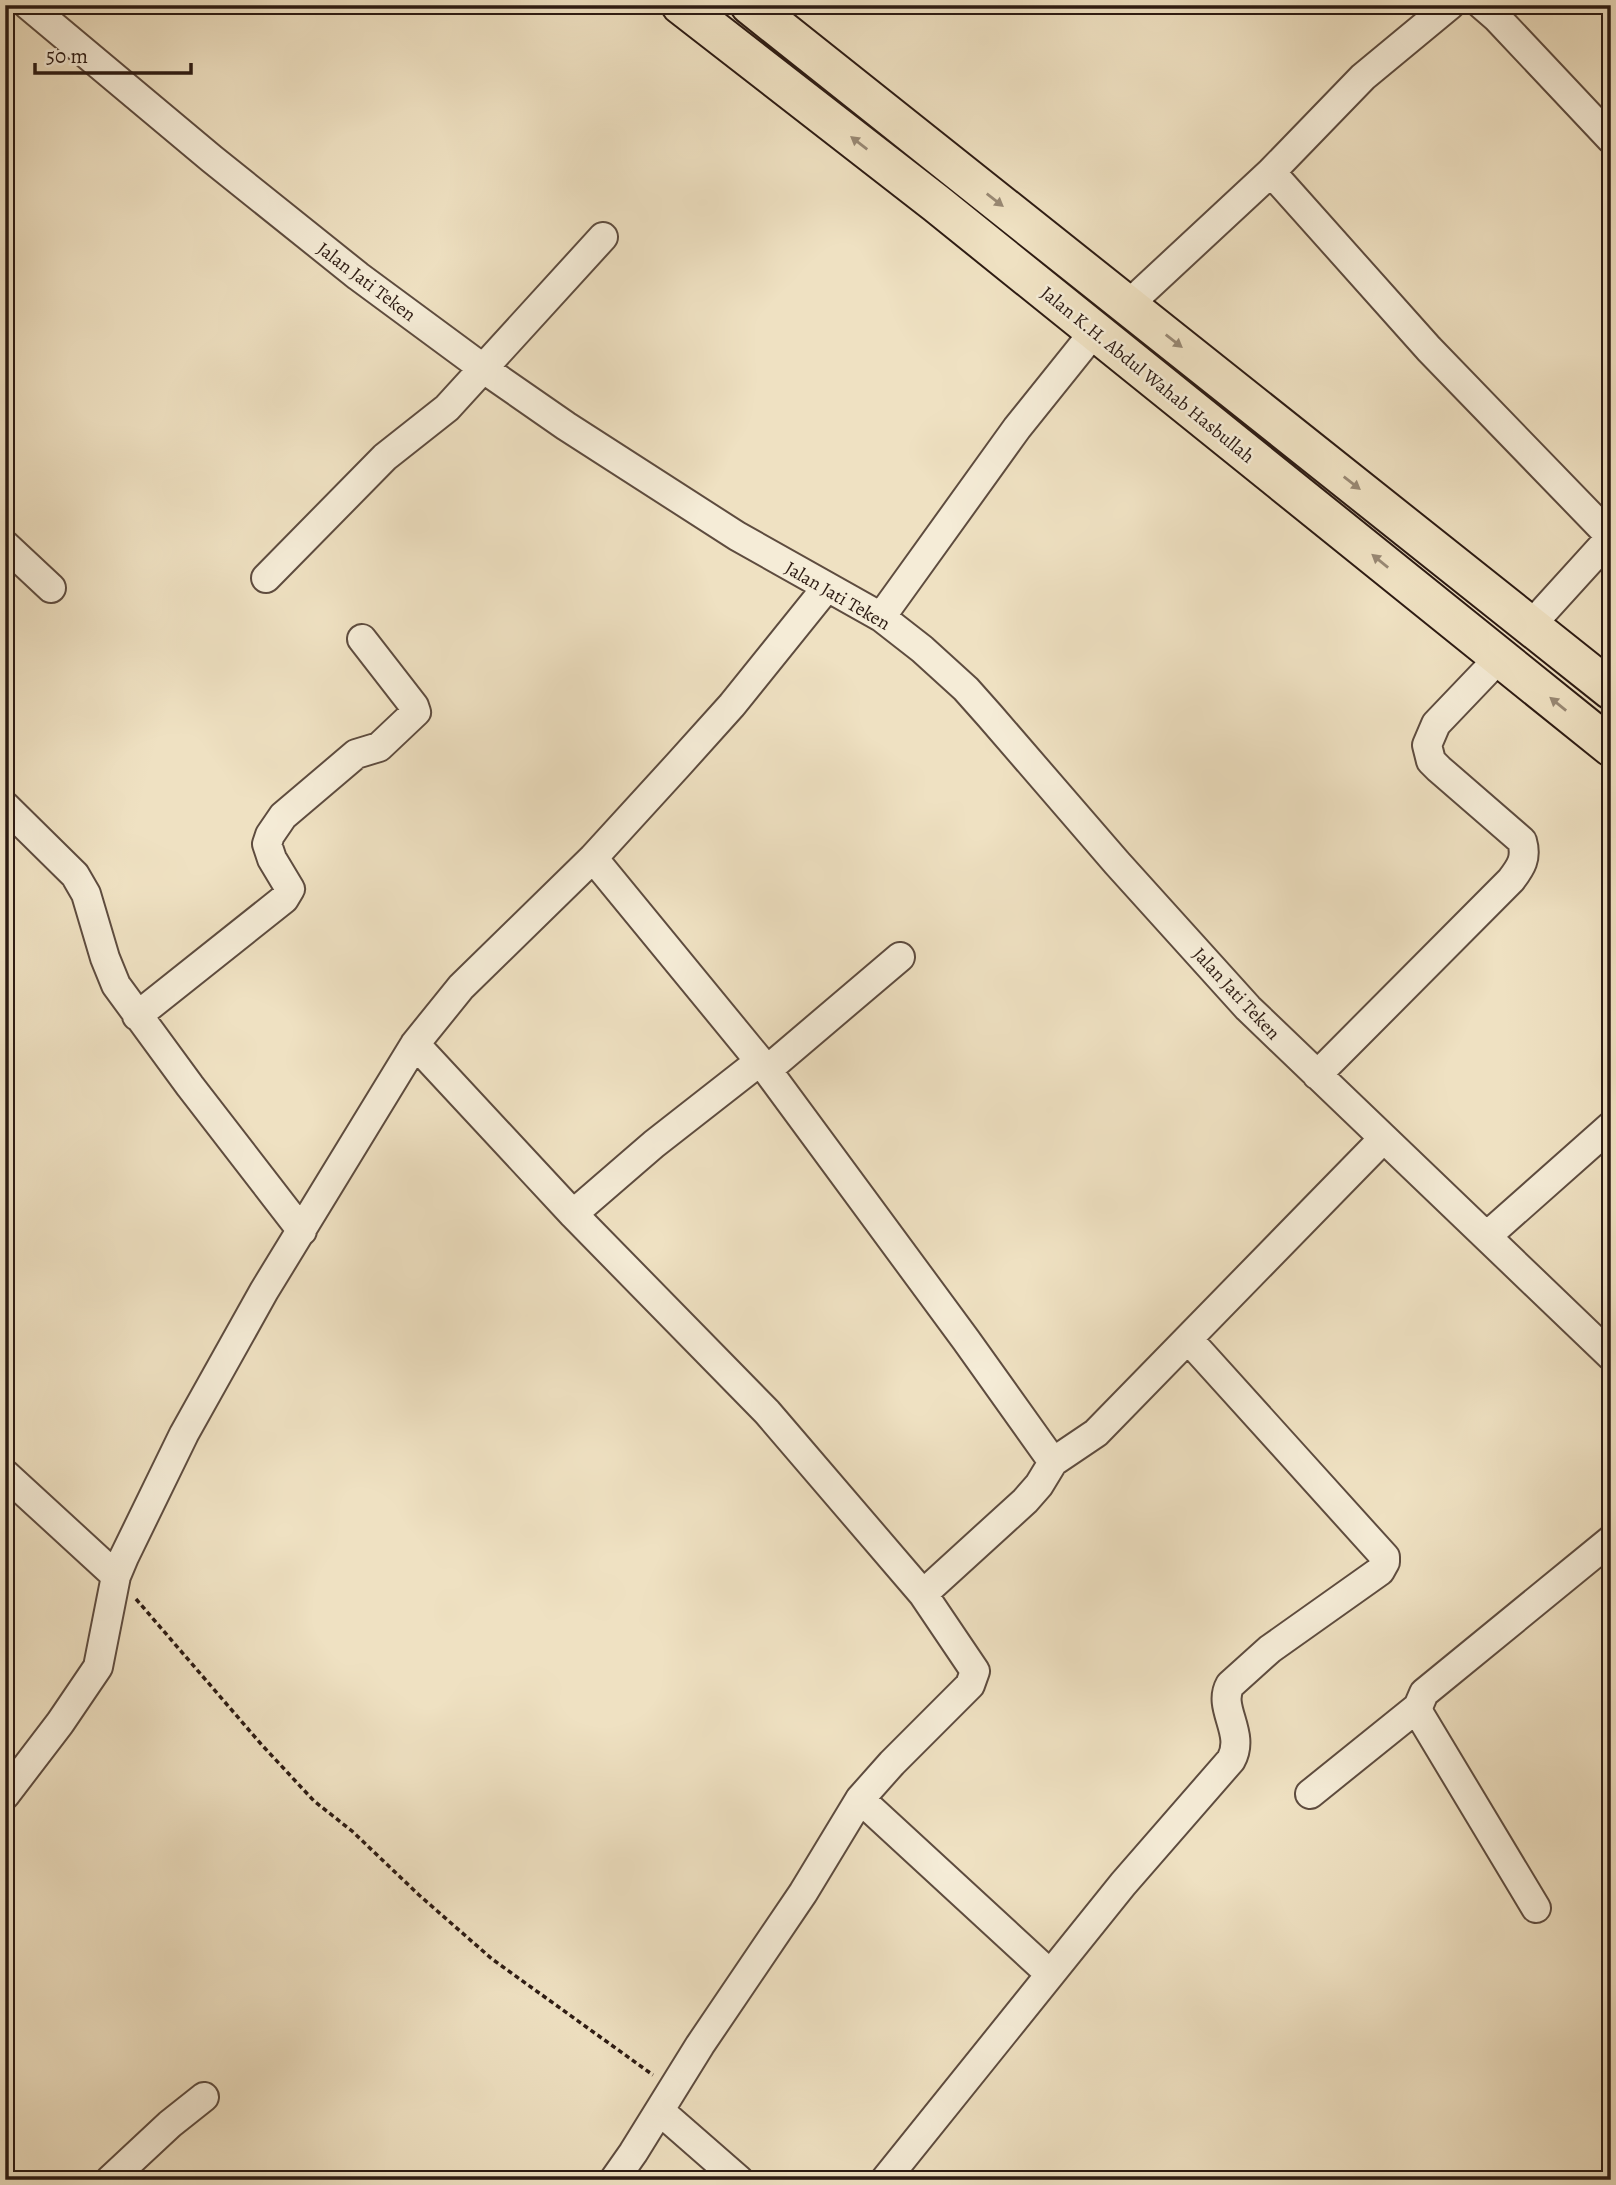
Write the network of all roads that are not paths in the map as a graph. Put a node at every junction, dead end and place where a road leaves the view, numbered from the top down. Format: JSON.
{"nodes":[{"id":1,"x":28,"y":5,"type":"edge"},
{"id":2,"x":681,"y":5,"type":"edge"},
{"id":3,"x":733,"y":5,"type":"edge"},
{"id":4,"x":750,"y":5,"type":"edge"},
{"id":5,"x":1450,"y":5,"type":"edge"},
{"id":6,"x":1497,"y":10,"type":"edge"},
{"id":7,"x":1611,"y":139,"type":"edge"},
{"id":8,"x":957,"y":169,"type":"junction"},
{"id":9,"x":894,"y":170,"type":"junction"},
{"id":10,"x":1271,"y":172,"type":"junction"},
{"id":11,"x":603,"y":237,"type":"dead end"},
{"id":12,"x":1128,"y":305,"type":"junction"},
{"id":13,"x":1109,"y":342,"type":"junction"},
{"id":14,"x":484,"y":369,"type":"junction"},
{"id":15,"x":1611,"y":537,"type":"edge"},
{"id":16,"x":5,"y":545,"type":"edge"},
{"id":17,"x":266,"y":578,"type":"dead end"},
{"id":18,"x":827,"y":587,"type":"junction"},
{"id":19,"x":51,"y":588,"type":"dead end"},
{"id":20,"x":881,"y":617,"type":"junction"},
{"id":21,"x":1531,"y":625,"type":"junction"},
{"id":22,"x":362,"y":639,"type":"dead end"},
{"id":23,"x":1500,"y":657,"type":"junction"},
{"id":24,"x":1611,"y":690,"type":"edge"},
{"id":25,"x":1611,"y":747,"type":"edge"},
{"id":26,"x":5,"y":806,"type":"edge"},
{"id":27,"x":593,"y":858,"type":"junction"},
{"id":28,"x":900,"y":957,"type":"dead end"},
{"id":29,"x":137,"y":1016,"type":"junction"},
{"id":30,"x":415,"y":1044,"type":"junction"},
{"id":31,"x":764,"y":1065,"type":"junction"},
{"id":32,"x":1317,"y":1075,"type":"junction"},
{"id":33,"x":1611,"y":1126,"type":"edge"},
{"id":34,"x":1384,"y":1139,"type":"junction"},
{"id":35,"x":573,"y":1214,"type":"junction"},
{"id":36,"x":302,"y":1231,"type":"junction"},
{"id":37,"x":1487,"y":1236,"type":"junction"},
{"id":38,"x":1188,"y":1339,"type":"junction"},
{"id":39,"x":1611,"y":1356,"type":"edge"},
{"id":40,"x":1053,"y":1462,"type":"junction"},
{"id":41,"x":5,"y":1474,"type":"edge"},
{"id":42,"x":1611,"y":1540,"type":"edge"},
{"id":43,"x":117,"y":1576,"type":"junction"},
{"id":44,"x":923,"y":1594,"type":"junction"},
{"id":45,"x":1418,"y":1707,"type":"junction"},
{"id":46,"x":1310,"y":1794,"type":"dead end"},
{"id":47,"x":5,"y":1795,"type":"edge"},
{"id":48,"x":860,"y":1799,"type":"junction"},
{"id":49,"x":1536,"y":1908,"type":"dead end"},
{"id":50,"x":1050,"y":1974,"type":"junction"},
{"id":51,"x":204,"y":2097,"type":"dead end"},
{"id":52,"x":666,"y":2100,"type":"junction"},
{"id":53,"x":110,"y":2180,"type":"edge"},
{"id":54,"x":614,"y":2180,"type":"edge"},
{"id":55,"x":739,"y":2180,"type":"edge"},
{"id":56,"x":886,"y":2180,"type":"edge"}],
"edges":[{"from":1,"to":14,"type":"street","name":"Jalan Jati Teken"},
{"from":9,"to":2,"type":"highway","name":"Jalan K.H. Abdul Wahab Hasbullah","one_way":true},
{"from":3,"to":9,"type":"highway"},
{"from":4,"to":8,"type":"highway","name":"Jalan K.H. Abdul Wahab Hasbullah"},
{"from":5,"to":10,"type":"street"},
{"from":6,"to":7,"type":"street"},
{"from":8,"to":12,"type":"highway","name":"Jalan K.H. Abdul Wahab Hasbullah","one_way":true},
{"from":8,"to":13,"type":"highway"},
{"from":9,"to":13,"type":"highway","name":"Jalan K.H. Abdul Wahab Hasbullah"},
{"from":10,"to":12,"type":"street"},
{"from":10,"to":15,"type":"street"},
{"from":11,"to":14,"type":"street"},
{"from":12,"to":21,"type":"highway","name":"Jalan K.H. Abdul Wahab Hasbullah","one_way":true},
{"from":13,"to":20,"type":"street"},
{"from":23,"to":13,"type":"highway","name":"Jalan K.H. Abdul Wahab Hasbullah","one_way":true},
{"from":14,"to":17,"type":"street"},
{"from":14,"to":18,"type":"street","name":"Jalan Jati Teken"},
{"from":15,"to":21,"type":"street"},
{"from":16,"to":19,"type":"street"},
{"from":18,"to":20,"type":"street","name":"Jalan Jati Teken"},
{"from":18,"to":27,"type":"street"},
{"from":20,"to":32,"type":"street","name":"Jalan Jati Teken"},
{"from":21,"to":24,"type":"highway","name":"Jalan K.H. Abdul Wahab Hasbullah"},
{"from":22,"to":29,"type":"street"},
{"from":25,"to":23,"type":"highway","name":"Jalan K.H. Abdul Wahab Hasbullah","one_way":true},
{"from":23,"to":32,"type":"street"},
{"from":26,"to":29,"type":"street"},
{"from":27,"to":30,"type":"street"},
{"from":27,"to":31,"type":"street"},
{"from":28,"to":31,"type":"street"},
{"from":29,"to":36,"type":"street"},
{"from":30,"to":35,"type":"street"},
{"from":30,"to":36,"type":"street"},
{"from":31,"to":35,"type":"street"},
{"from":31,"to":40,"type":"street"},
{"from":32,"to":34,"type":"street","name":"Jalan Jati Teken"},
{"from":33,"to":37,"type":"street"},
{"from":34,"to":37,"type":"street","name":"Jalan Jati Teken"},
{"from":34,"to":38,"type":"street"},
{"from":35,"to":44,"type":"street"},
{"from":36,"to":43,"type":"street"},
{"from":37,"to":39,"type":"street","name":"Jalan Jati Teken"},
{"from":38,"to":40,"type":"street"},
{"from":38,"to":50,"type":"street"},
{"from":40,"to":44,"type":"street"},
{"from":41,"to":43,"type":"street"},
{"from":42,"to":45,"type":"street"},
{"from":43,"to":47,"type":"street"},
{"from":44,"to":48,"type":"street"},
{"from":45,"to":46,"type":"street"},
{"from":45,"to":49,"type":"street"},
{"from":48,"to":50,"type":"street"},
{"from":48,"to":52,"type":"street"},
{"from":50,"to":56,"type":"street"},
{"from":51,"to":53,"type":"street"},
{"from":52,"to":54,"type":"street"},
{"from":52,"to":55,"type":"street"}]}
